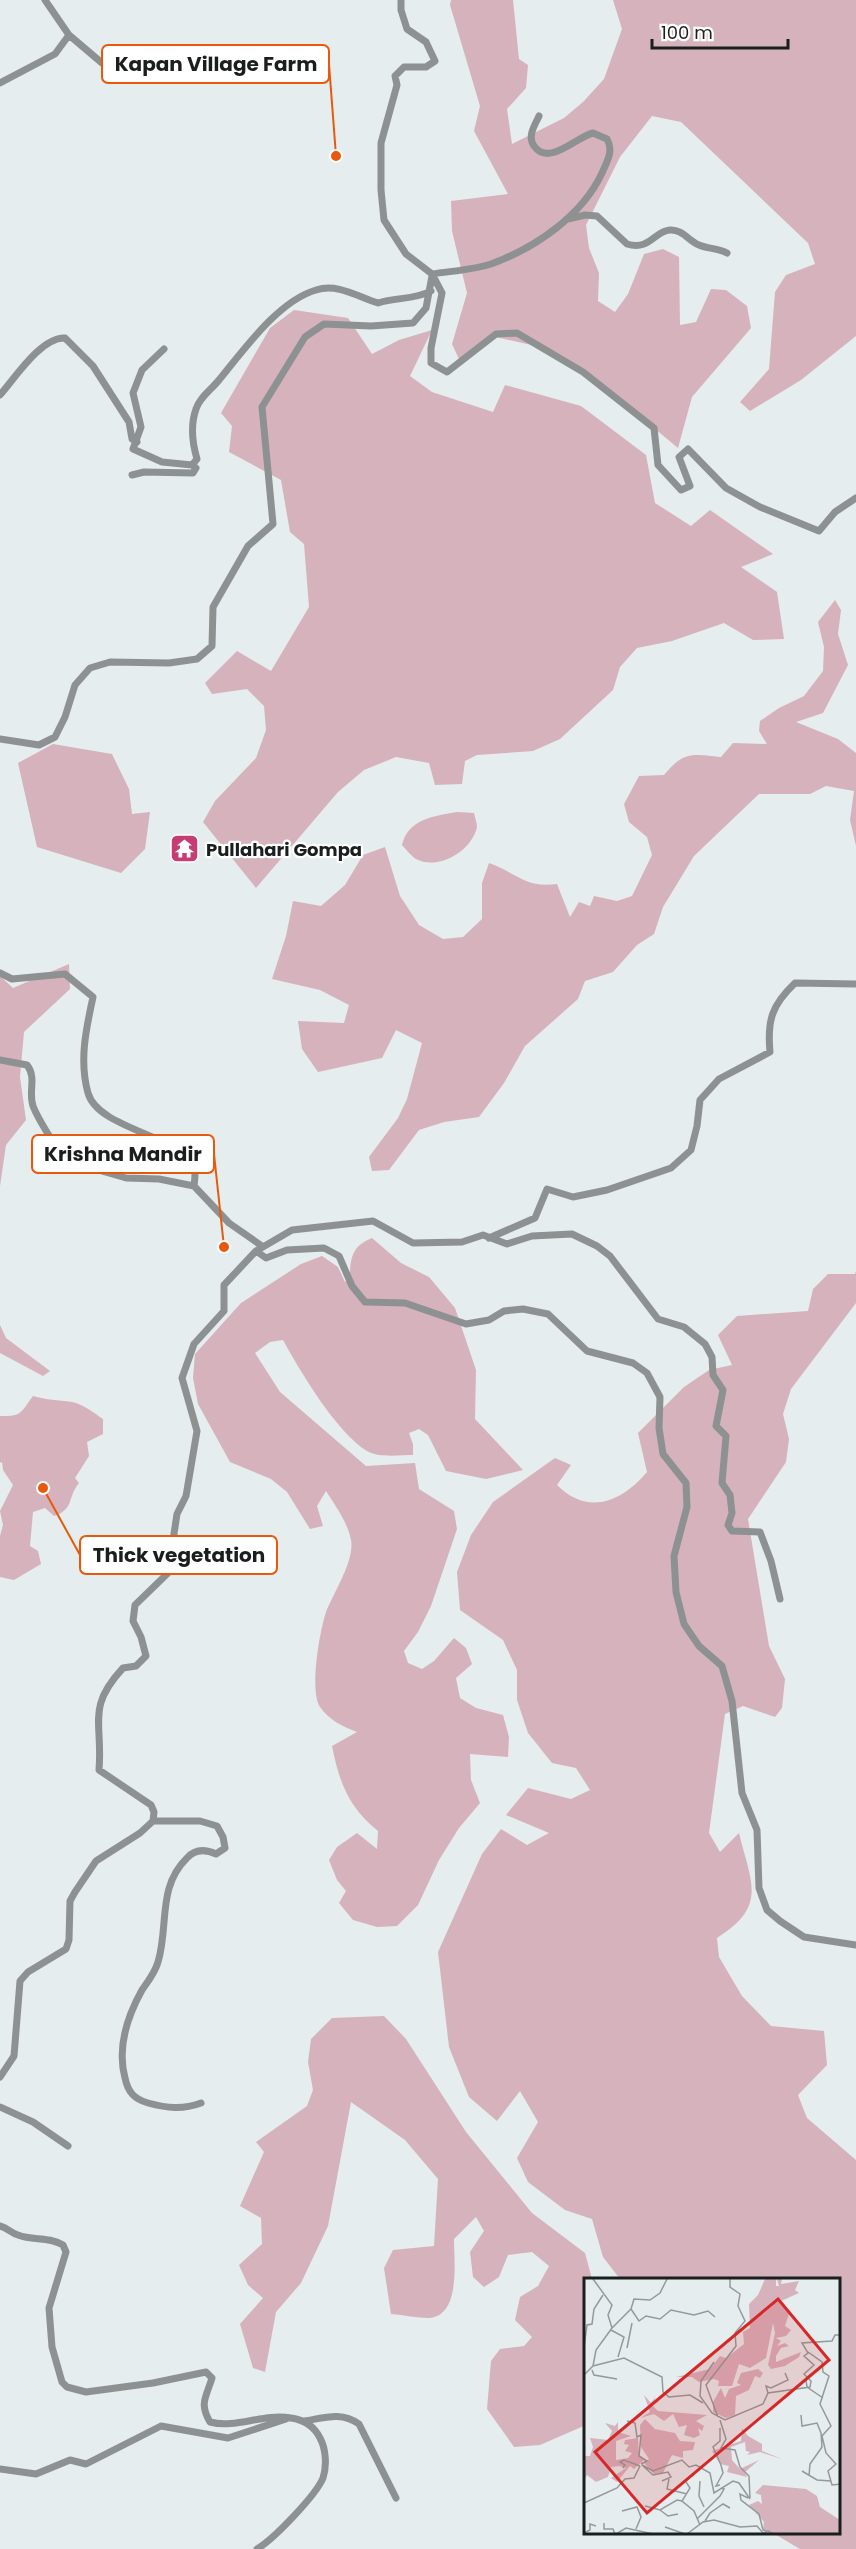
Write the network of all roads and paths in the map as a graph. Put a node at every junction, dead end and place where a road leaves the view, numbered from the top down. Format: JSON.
{"nodes":[{"id":1,"x":45,"y":0,"type":"edge"},
{"id":2,"x":401,"y":0,"type":"edge"},
{"id":3,"x":69,"y":35,"type":"junction"},
{"id":4,"x":102,"y":63,"type":"dead end"},
{"id":5,"x":0,"y":83,"type":"edge"},
{"id":6,"x":539,"y":116,"type":"dead end"},
{"id":7,"x":568,"y":219,"type":"junction"},
{"id":8,"x":727,"y":253,"type":"dead end"},
{"id":9,"x":432,"y":274,"type":"junction"},
{"id":10,"x":431,"y":291,"type":"junction"},
{"id":11,"x":164,"y":349,"type":"dead end"},
{"id":12,"x":0,"y":395,"type":"edge"},
{"id":13,"x":136,"y":442,"type":"junction"},
{"id":14,"x":192,"y":465,"type":"junction"},
{"id":15,"x":132,"y":475,"type":"dead end"},
{"id":16,"x":856,"y":498,"type":"edge"},
{"id":17,"x":0,"y":739,"type":"edge"},
{"id":18,"x":0,"y":973,"type":"edge"},
{"id":19,"x":856,"y":984,"type":"edge"},
{"id":20,"x":0,"y":1060,"type":"edge"},
{"id":21,"x":194,"y":1186,"type":"junction"},
{"id":22,"x":489,"y":1238,"type":"junction"},
{"id":23,"x":257,"y":1251,"type":"junction"},
{"id":24,"x":780,"y":1599,"type":"dead end"},
{"id":25,"x":153,"y":1821,"type":"junction"},
{"id":26,"x":856,"y":1945,"type":"edge"},
{"id":27,"x":0,"y":2077,"type":"edge"},
{"id":28,"x":201,"y":2103,"type":"dead end"},
{"id":29,"x":0,"y":2107,"type":"edge"},
{"id":30,"x":68,"y":2146,"type":"dead end"},
{"id":31,"x":0,"y":2226,"type":"edge"},
{"id":32,"x":291,"y":2418,"type":"junction"},
{"id":33,"x":304,"y":2421,"type":"junction"},
{"id":34,"x":0,"y":2469,"type":"edge"},
{"id":35,"x":396,"y":2499,"type":"dead end"},
{"id":36,"x":257,"y":2549,"type":"edge"}],
"edges":[{"from":1,"to":3,"type":"street"},
{"from":2,"to":9,"type":"street"},
{"from":3,"to":4,"type":"street"},
{"from":3,"to":5,"type":"street"},
{"from":6,"to":7,"type":"street"},
{"from":7,"to":8,"type":"street"},
{"from":7,"to":9,"type":"street"},
{"from":9,"to":10,"type":"street"},
{"from":9,"to":16,"type":"street"},
{"from":10,"to":14,"type":"street"},
{"from":10,"to":17,"type":"street"},
{"from":11,"to":13,"type":"street"},
{"from":12,"to":13,"type":"street"},
{"from":13,"to":14,"type":"street"},
{"from":14,"to":15,"type":"street"},
{"from":18,"to":21,"type":"street"},
{"from":19,"to":22,"type":"street"},
{"from":20,"to":21,"type":"street"},
{"from":21,"to":23,"type":"street"},
{"from":22,"to":23,"type":"street"},
{"from":22,"to":24,"type":"street"},
{"from":23,"to":25,"type":"street"},
{"from":23,"to":26,"type":"street"},
{"from":25,"to":27,"type":"street"},
{"from":25,"to":28,"type":"street"},
{"from":29,"to":30,"type":"street"},
{"from":31,"to":32,"type":"street"},
{"from":32,"to":33,"type":"street"},
{"from":32,"to":34,"type":"street"},
{"from":33,"to":35,"type":"street"},
{"from":33,"to":36,"type":"street"}]}
